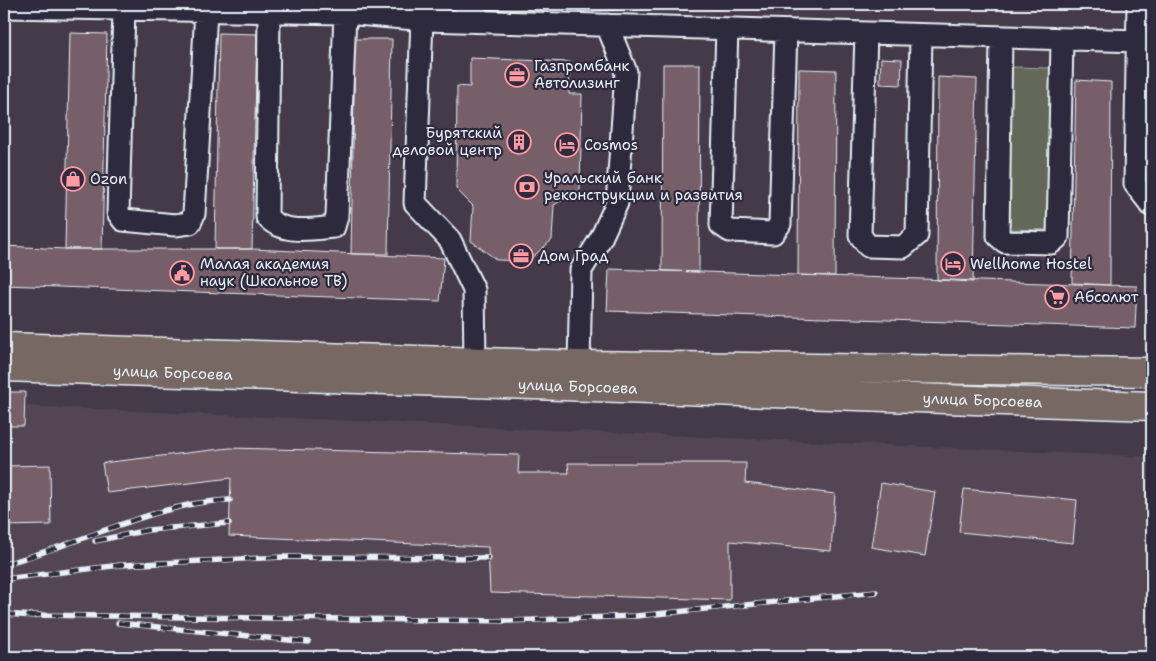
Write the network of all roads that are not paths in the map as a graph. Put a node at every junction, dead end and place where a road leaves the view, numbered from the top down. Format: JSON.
{"nodes":[{"id":1,"x":464,"y":4,"type":"edge"},
{"id":2,"x":121,"y":6,"type":"edge"},
{"id":3,"x":4,"y":7,"type":"edge"},
{"id":4,"x":343,"y":9,"type":"edge"},
{"id":5,"x":206,"y":11,"type":"junction"},
{"id":6,"x":270,"y":12,"type":"junction"},
{"id":7,"x":422,"y":19,"type":"junction"},
{"id":8,"x":482,"y":21,"type":"junction"},
{"id":9,"x":1142,"y":23,"type":"edge"},
{"id":10,"x":607,"y":26,"type":"junction"},
{"id":11,"x":727,"y":29,"type":"junction"},
{"id":12,"x":786,"y":31,"type":"junction"},
{"id":13,"x":866,"y":33,"type":"junction"},
{"id":14,"x":921,"y":35,"type":"junction"},
{"id":15,"x":1001,"y":37,"type":"junction"},
{"id":16,"x":1062,"y":39,"type":"junction"},
{"id":17,"x":1152,"y":206,"type":"edge"},
{"id":18,"x":4,"y":347,"type":"edge"},
{"id":19,"x":474,"y":362,"type":"junction"},
{"id":20,"x":579,"y":365,"type":"junction"},
{"id":21,"x":4,"y":367,"type":"edge"},
{"id":22,"x":1152,"y":372,"type":"edge"},
{"id":23,"x":1152,"y":406,"type":"edge"}],
"edges":[{"from":1,"to":8,"type":"street"},
{"from":2,"to":3,"type":"street"},
{"from":2,"to":5,"type":"street"},
{"from":2,"to":5,"type":"street"},
{"from":4,"to":6,"type":"street"},
{"from":4,"to":6,"type":"street"},
{"from":4,"to":7,"type":"street"},
{"from":5,"to":6,"type":"street"},
{"from":7,"to":8,"type":"street"},
{"from":7,"to":19,"type":"street"},
{"from":8,"to":10,"type":"street"},
{"from":9,"to":16,"type":"street"},
{"from":9,"to":17,"type":"street"},
{"from":10,"to":11,"type":"street"},
{"from":10,"to":20,"type":"street"},
{"from":11,"to":12,"type":"street"},
{"from":11,"to":12,"type":"street"},
{"from":12,"to":13,"type":"street"},
{"from":13,"to":14,"type":"street"},
{"from":13,"to":14,"type":"street"},
{"from":14,"to":15,"type":"street"},
{"from":15,"to":16,"type":"street"},
{"from":15,"to":16,"type":"street"},
{"from":18,"to":19,"type":"main road","name":"улица Борсоева"},
{"from":19,"to":20,"type":"main road","name":"улица Борсоева"},
{"from":20,"to":22,"type":"main road","name":"улица Борсоева"},
{"from":21,"to":23,"type":"main road","name":"улица Борсоева"}]}
